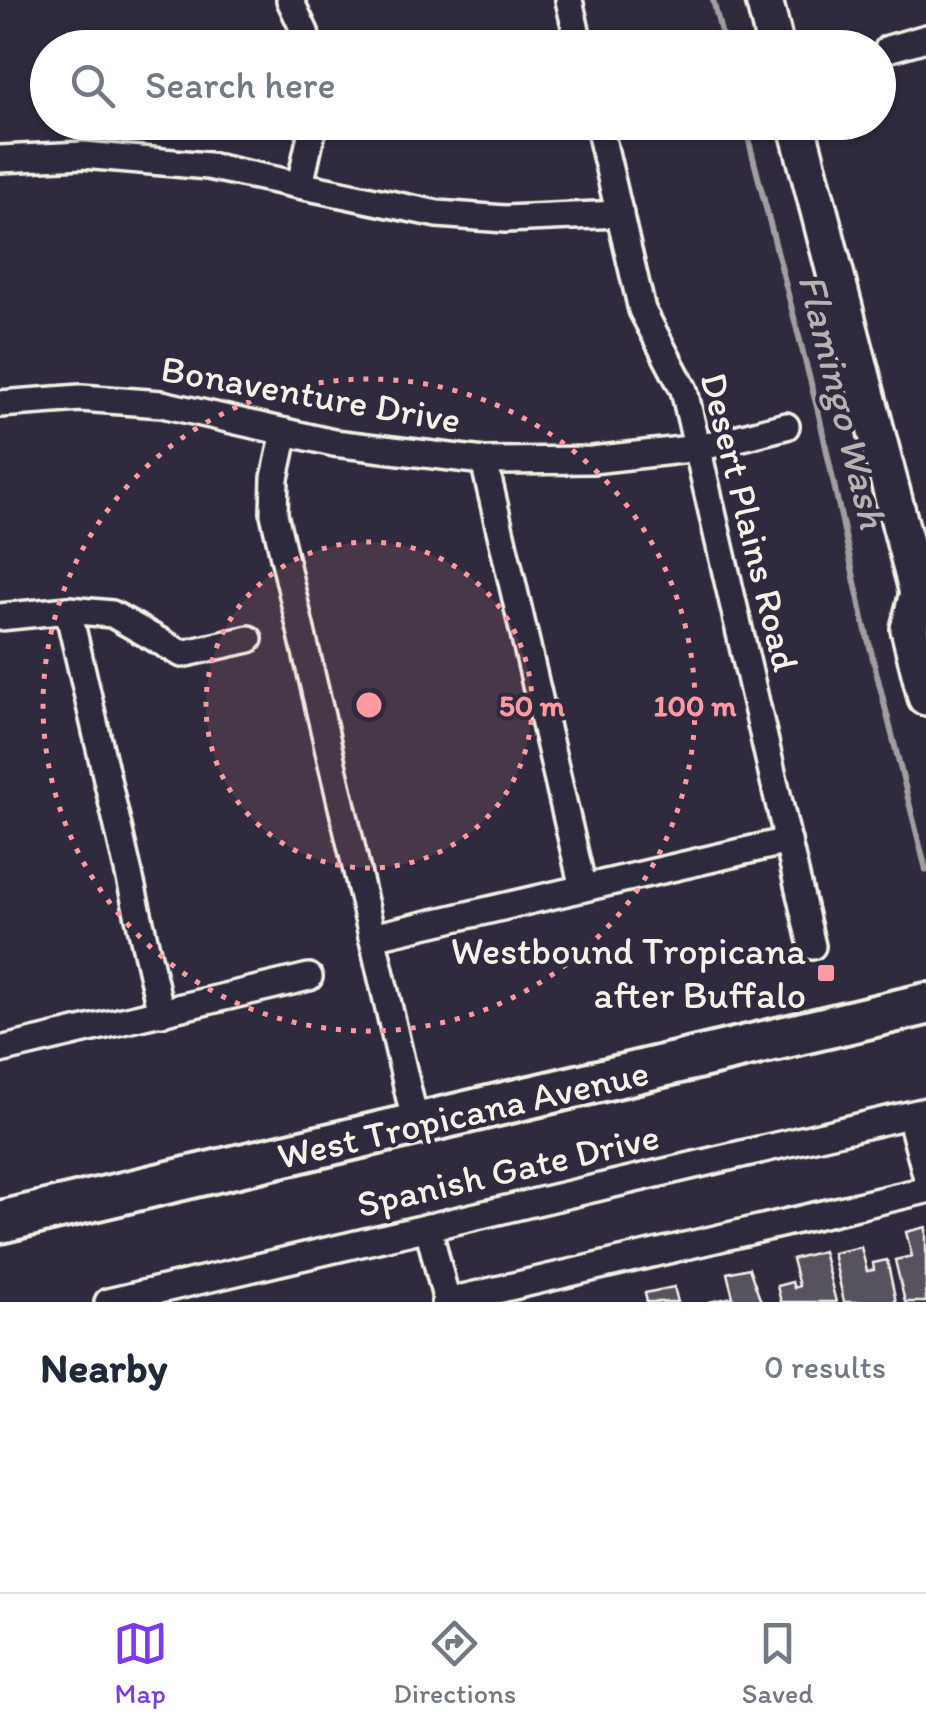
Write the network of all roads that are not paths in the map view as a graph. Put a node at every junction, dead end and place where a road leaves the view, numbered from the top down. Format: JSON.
{"nodes":[{"id":1,"x":290,"y":0,"type":"edge"},
{"id":2,"x":569,"y":0,"type":"edge"},
{"id":3,"x":764,"y":0,"type":"edge"},
{"id":4,"x":304,"y":30,"type":"edge"},
{"id":5,"x":576,"y":30,"type":"edge"},
{"id":6,"x":772,"y":30,"type":"edge"},
{"id":7,"x":926,"y":38,"type":"edge"},
{"id":8,"x":896,"y":47,"type":"edge"},
{"id":9,"x":310,"y":140,"type":"edge"},
{"id":10,"x":602,"y":140,"type":"edge"},
{"id":11,"x":801,"y":140,"type":"edge"},
{"id":12,"x":0,"y":159,"type":"edge"},
{"id":13,"x":300,"y":185,"type":"junction"},
{"id":14,"x":620,"y":214,"type":"junction"},
{"id":15,"x":0,"y":404,"type":"edge"},
{"id":16,"x":786,"y":426,"type":"dead end"},
{"id":17,"x":285,"y":432,"type":"junction"},
{"id":18,"x":699,"y":448,"type":"junction"},
{"id":19,"x":484,"y":461,"type":"junction"},
{"id":20,"x":922,"y":598,"type":"edge"},
{"id":21,"x":68,"y":610,"type":"junction"},
{"id":22,"x":0,"y":617,"type":"edge"},
{"id":23,"x":250,"y":639,"type":"dead end"},
{"id":24,"x":926,"y":697,"type":"edge"},
{"id":25,"x":788,"y":841,"type":"junction"},
{"id":26,"x":583,"y":888,"type":"junction"},
{"id":27,"x":372,"y":937,"type":"junction"},
{"id":28,"x":812,"y":946,"type":"dead end"},
{"id":29,"x":309,"y":978,"type":"dead end"},
{"id":30,"x":926,"y":1004,"type":"edge"},
{"id":31,"x":161,"y":1013,"type":"junction"},
{"id":32,"x":0,"y":1050,"type":"edge"},
{"id":33,"x":918,"y":1113,"type":"edge"},
{"id":34,"x":416,"y":1126,"type":"junction"},
{"id":35,"x":926,"y":1174,"type":"edge"},
{"id":36,"x":926,"y":1190,"type":"edge"},
{"id":37,"x":0,"y":1222,"type":"edge"},
{"id":38,"x":428,"y":1227,"type":"junction"},
{"id":39,"x":190,"y":1293,"type":"edge"},
{"id":40,"x":108,"y":1302,"type":"edge"},
{"id":41,"x":446,"y":1302,"type":"edge"}],
"edges":[{"from":1,"to":4,"type":"street"},
{"from":2,"to":5,"type":"street"},
{"from":3,"to":6,"type":"main road"},
{"from":7,"to":8,"type":"street"},
{"from":9,"to":13,"type":"street"},
{"from":10,"to":14,"type":"street","name":"Desert Plains Road"},
{"from":11,"to":20,"type":"main road"},
{"from":12,"to":13,"type":"street"},
{"from":13,"to":14,"type":"street"},
{"from":14,"to":18,"type":"street","name":"Desert Plains Road"},
{"from":15,"to":17,"type":"street","name":"Bonaventure Drive"},
{"from":16,"to":18,"type":"street","name":"Bonaventure Drive"},
{"from":17,"to":19,"type":"street","name":"Bonaventure Drive"},
{"from":17,"to":27,"type":"street"},
{"from":18,"to":19,"type":"street","name":"Bonaventure Drive"},
{"from":18,"to":25,"type":"street","name":"Desert Plains Road"},
{"from":19,"to":26,"type":"street"},
{"from":20,"to":24,"type":"main road"},
{"from":21,"to":22,"type":"street"},
{"from":21,"to":23,"type":"street"},
{"from":21,"to":31,"type":"street"},
{"from":25,"to":26,"type":"street"},
{"from":25,"to":28,"type":"street","name":"Desert Plains Road"},
{"from":26,"to":27,"type":"street"},
{"from":27,"to":34,"type":"street"},
{"from":29,"to":31,"type":"street"},
{"from":30,"to":34,"type":"main road","name":"West Tropicana Avenue"},
{"from":31,"to":32,"type":"street"},
{"from":33,"to":35,"type":"street"},
{"from":33,"to":38,"type":"street","name":"Spanish Gate Drive"},
{"from":34,"to":37,"type":"main road","name":"West Tropicana Avenue"},
{"from":36,"to":41,"type":"street"},
{"from":38,"to":39,"type":"street","name":"Spanish Gate Drive"},
{"from":38,"to":41,"type":"street"},
{"from":39,"to":40,"type":"street","name":"Spanish Gate Drive"}]}
